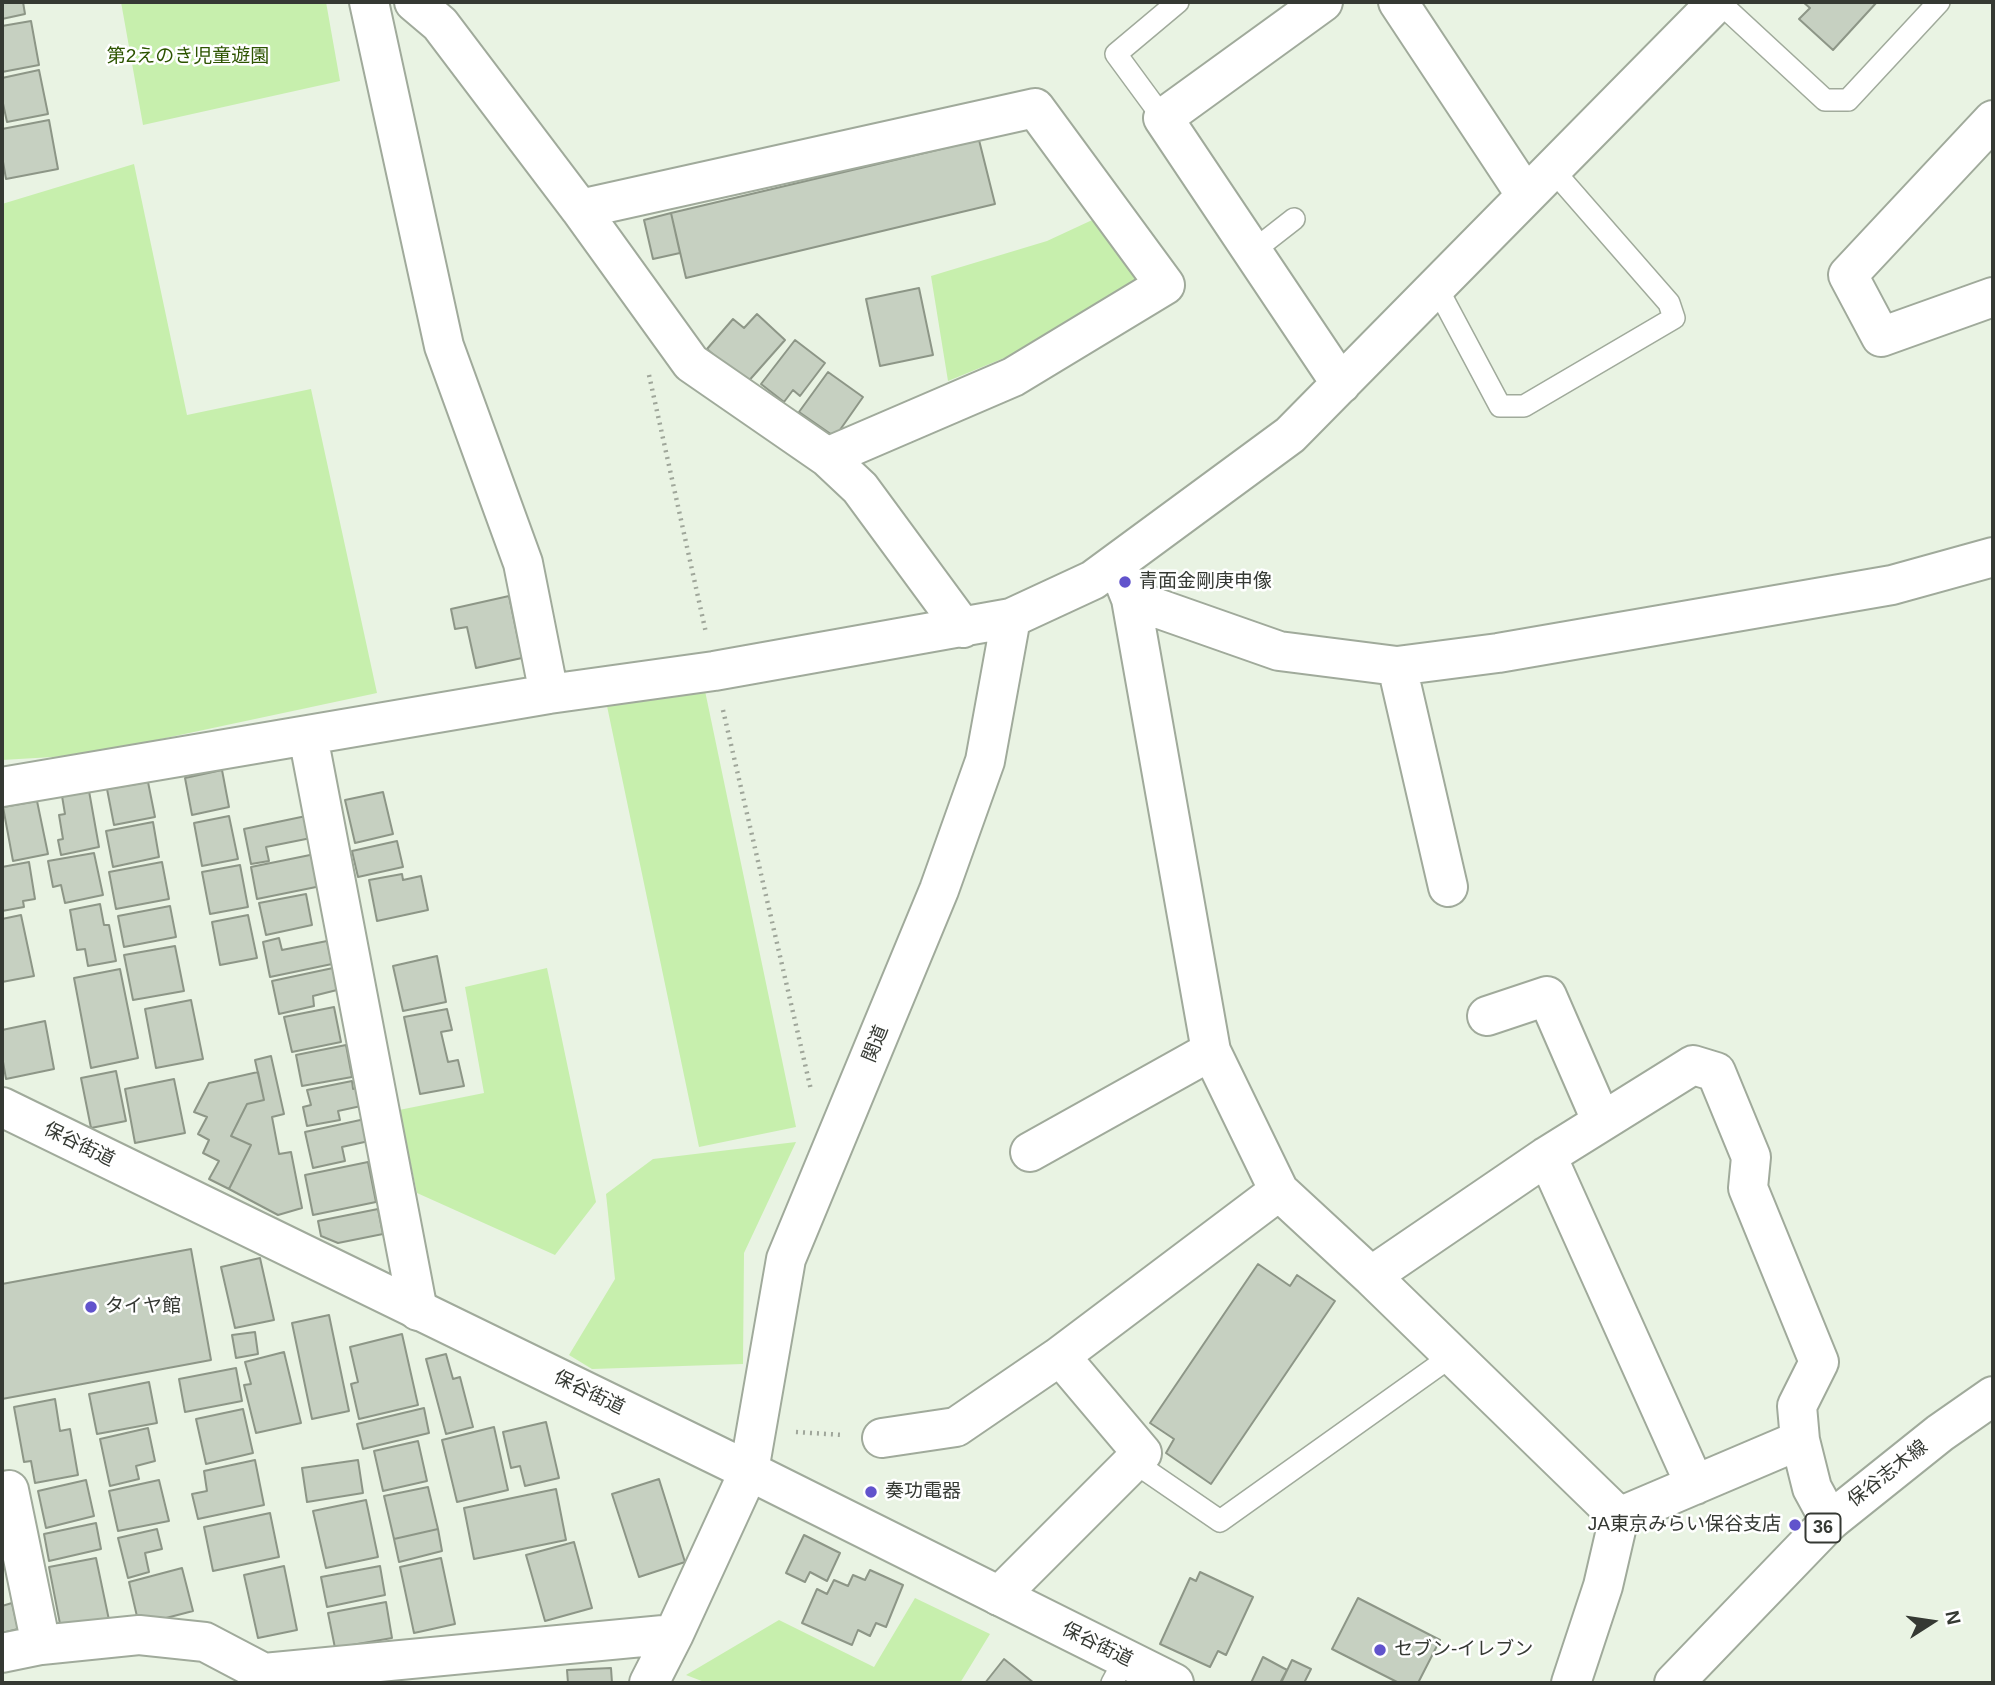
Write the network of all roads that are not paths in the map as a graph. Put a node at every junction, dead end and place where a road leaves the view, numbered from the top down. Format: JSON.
{"nodes":[{"id":1,"x":369,"y":2,"type":"edge"},
{"id":2,"x":414,"y":2,"type":"edge"},
{"id":3,"x":1178,"y":2,"type":"edge"},
{"id":4,"x":1323,"y":2,"type":"edge"},
{"id":5,"x":1398,"y":2,"type":"edge"},
{"id":6,"x":1718,"y":2,"type":"edge"},
{"id":7,"x":1939,"y":2,"type":"edge"},
{"id":8,"x":1163,"y":118,"type":"junction"},
{"id":9,"x":1993,"y":120,"type":"edge"},
{"id":10,"x":1538,"y":181,"type":"junction"},
{"id":11,"x":580,"y":209,"type":"junction"},
{"id":12,"x":1294,"y":219,"type":"dead end"},
{"id":13,"x":1253,"y":251,"type":"junction"},
{"id":14,"x":1436,"y":286,"type":"junction"},
{"id":15,"x":1993,"y":297,"type":"edge"},
{"id":16,"x":1341,"y":384,"type":"junction"},
{"id":17,"x":827,"y":457,"type":"junction"},
{"id":18,"x":1993,"y":557,"type":"edge"},
{"id":19,"x":1117,"y":564,"type":"junction"},
{"id":20,"x":1131,"y":599,"type":"junction"},
{"id":21,"x":1011,"y":618,"type":"junction"},
{"id":22,"x":963,"y":628,"type":"junction"},
{"id":23,"x":1397,"y":666,"type":"junction"},
{"id":24,"x":549,"y":694,"type":"junction"},
{"id":25,"x":308,"y":736,"type":"junction"},
{"id":26,"x":2,"y":787,"type":"edge"},
{"id":27,"x":1448,"y":887,"type":"dead end"},
{"id":28,"x":1487,"y":1016,"type":"dead end"},
{"id":29,"x":1211,"y":1051,"type":"junction"},
{"id":30,"x":2,"y":1107,"type":"edge"},
{"id":31,"x":1601,"y":1120,"type":"junction"},
{"id":32,"x":1031,"y":1152,"type":"dead end"},
{"id":33,"x":1547,"y":1156,"type":"junction"},
{"id":34,"x":1279,"y":1191,"type":"junction"},
{"id":35,"x":1370,"y":1276,"type":"junction"},
{"id":36,"x":418,"y":1311,"type":"junction"},
{"id":37,"x":1453,"y":1355,"type":"junction"},
{"id":38,"x":1060,"y":1356,"type":"junction"},
{"id":39,"x":1993,"y":1396,"type":"edge"},
{"id":40,"x":882,"y":1438,"type":"road end"},
{"id":41,"x":1800,"y":1440,"type":"junction"},
{"id":42,"x":1134,"y":1462,"type":"junction"},
{"id":43,"x":749,"y":1471,"type":"junction"},
{"id":44,"x":1695,"y":1485,"type":"junction"},
{"id":45,"x":2,"y":1492,"type":"edge"},
{"id":46,"x":1619,"y":1517,"type":"junction"},
{"id":47,"x":1830,"y":1521,"type":"junction"},
{"id":48,"x":999,"y":1596,"type":"junction"},
{"id":49,"x":674,"y":1634,"type":"junction"},
{"id":50,"x":41,"y":1645,"type":"junction"},
{"id":51,"x":2,"y":1653,"type":"edge"},
{"id":52,"x":1118,"y":1671,"type":"edge"},
{"id":53,"x":657,"y":1681,"type":"edge"},
{"id":54,"x":1174,"y":1683,"type":"edge"},
{"id":55,"x":1572,"y":1683,"type":"edge"},
{"id":56,"x":1674,"y":1683,"type":"edge"}],
"edges":[{"from":1,"to":24,"type":"street"},
{"from":2,"to":11,"type":"street"},
{"from":3,"to":8,"type":"lane"},
{"from":4,"to":8,"type":"street"},
{"from":5,"to":10,"type":"street"},
{"from":6,"to":7,"type":"lane"},
{"from":6,"to":10,"type":"street"},
{"from":8,"to":13,"type":"street"},
{"from":9,"to":15,"type":"street"},
{"from":10,"to":14,"type":"street"},
{"from":10,"to":14,"type":"lane"},
{"from":11,"to":17,"type":"street"},
{"from":11,"to":17,"type":"street"},
{"from":12,"to":13,"type":"lane"},
{"from":13,"to":16,"type":"street"},
{"from":14,"to":16,"type":"street"},
{"from":16,"to":19,"type":"street"},
{"from":17,"to":22,"type":"street"},
{"from":18,"to":23,"type":"street"},
{"from":19,"to":20,"type":"street"},
{"from":19,"to":21,"type":"street"},
{"from":20,"to":23,"type":"street"},
{"from":20,"to":29,"type":"street"},
{"from":21,"to":22,"type":"street"},
{"from":21,"to":43,"type":"street","name":"関道"},
{"from":22,"to":24,"type":"street"},
{"from":23,"to":27,"type":"street"},
{"from":24,"to":25,"type":"street"},
{"from":25,"to":26,"type":"street"},
{"from":25,"to":36,"type":"street"},
{"from":28,"to":31,"type":"street"},
{"from":29,"to":32,"type":"street"},
{"from":29,"to":34,"type":"street"},
{"from":30,"to":36,"type":"street","name":"保谷街道"},
{"from":31,"to":33,"type":"street"},
{"from":31,"to":41,"type":"street"},
{"from":33,"to":35,"type":"street"},
{"from":33,"to":44,"type":"street"},
{"from":34,"to":35,"type":"street"},
{"from":34,"to":38,"type":"street"},
{"from":35,"to":37,"type":"street"},
{"from":36,"to":43,"type":"street","name":"保谷街道"},
{"from":37,"to":42,"type":"lane"},
{"from":37,"to":46,"type":"street"},
{"from":38,"to":40,"type":"street"},
{"from":38,"to":42,"type":"street"},
{"from":39,"to":47,"type":"street","name":"保谷志木線","number":"36"},
{"from":41,"to":44,"type":"street"},
{"from":41,"to":47,"type":"street"},
{"from":42,"to":48,"type":"street"},
{"from":43,"to":48,"type":"street","name":"保谷街道"},
{"from":43,"to":49,"type":"street","name":"関道"},
{"from":44,"to":46,"type":"street"},
{"from":45,"to":50,"type":"street"},
{"from":46,"to":55,"type":"street"},
{"from":47,"to":56,"type":"street","name":"保谷志木線","number":"36"},
{"from":48,"to":52,"type":"street","name":"保谷街道"},
{"from":49,"to":50,"type":"street"},
{"from":49,"to":53,"type":"street","name":"関道"},
{"from":50,"to":51,"type":"street"},
{"from":52,"to":54,"type":"street","name":"保谷街道"}]}
